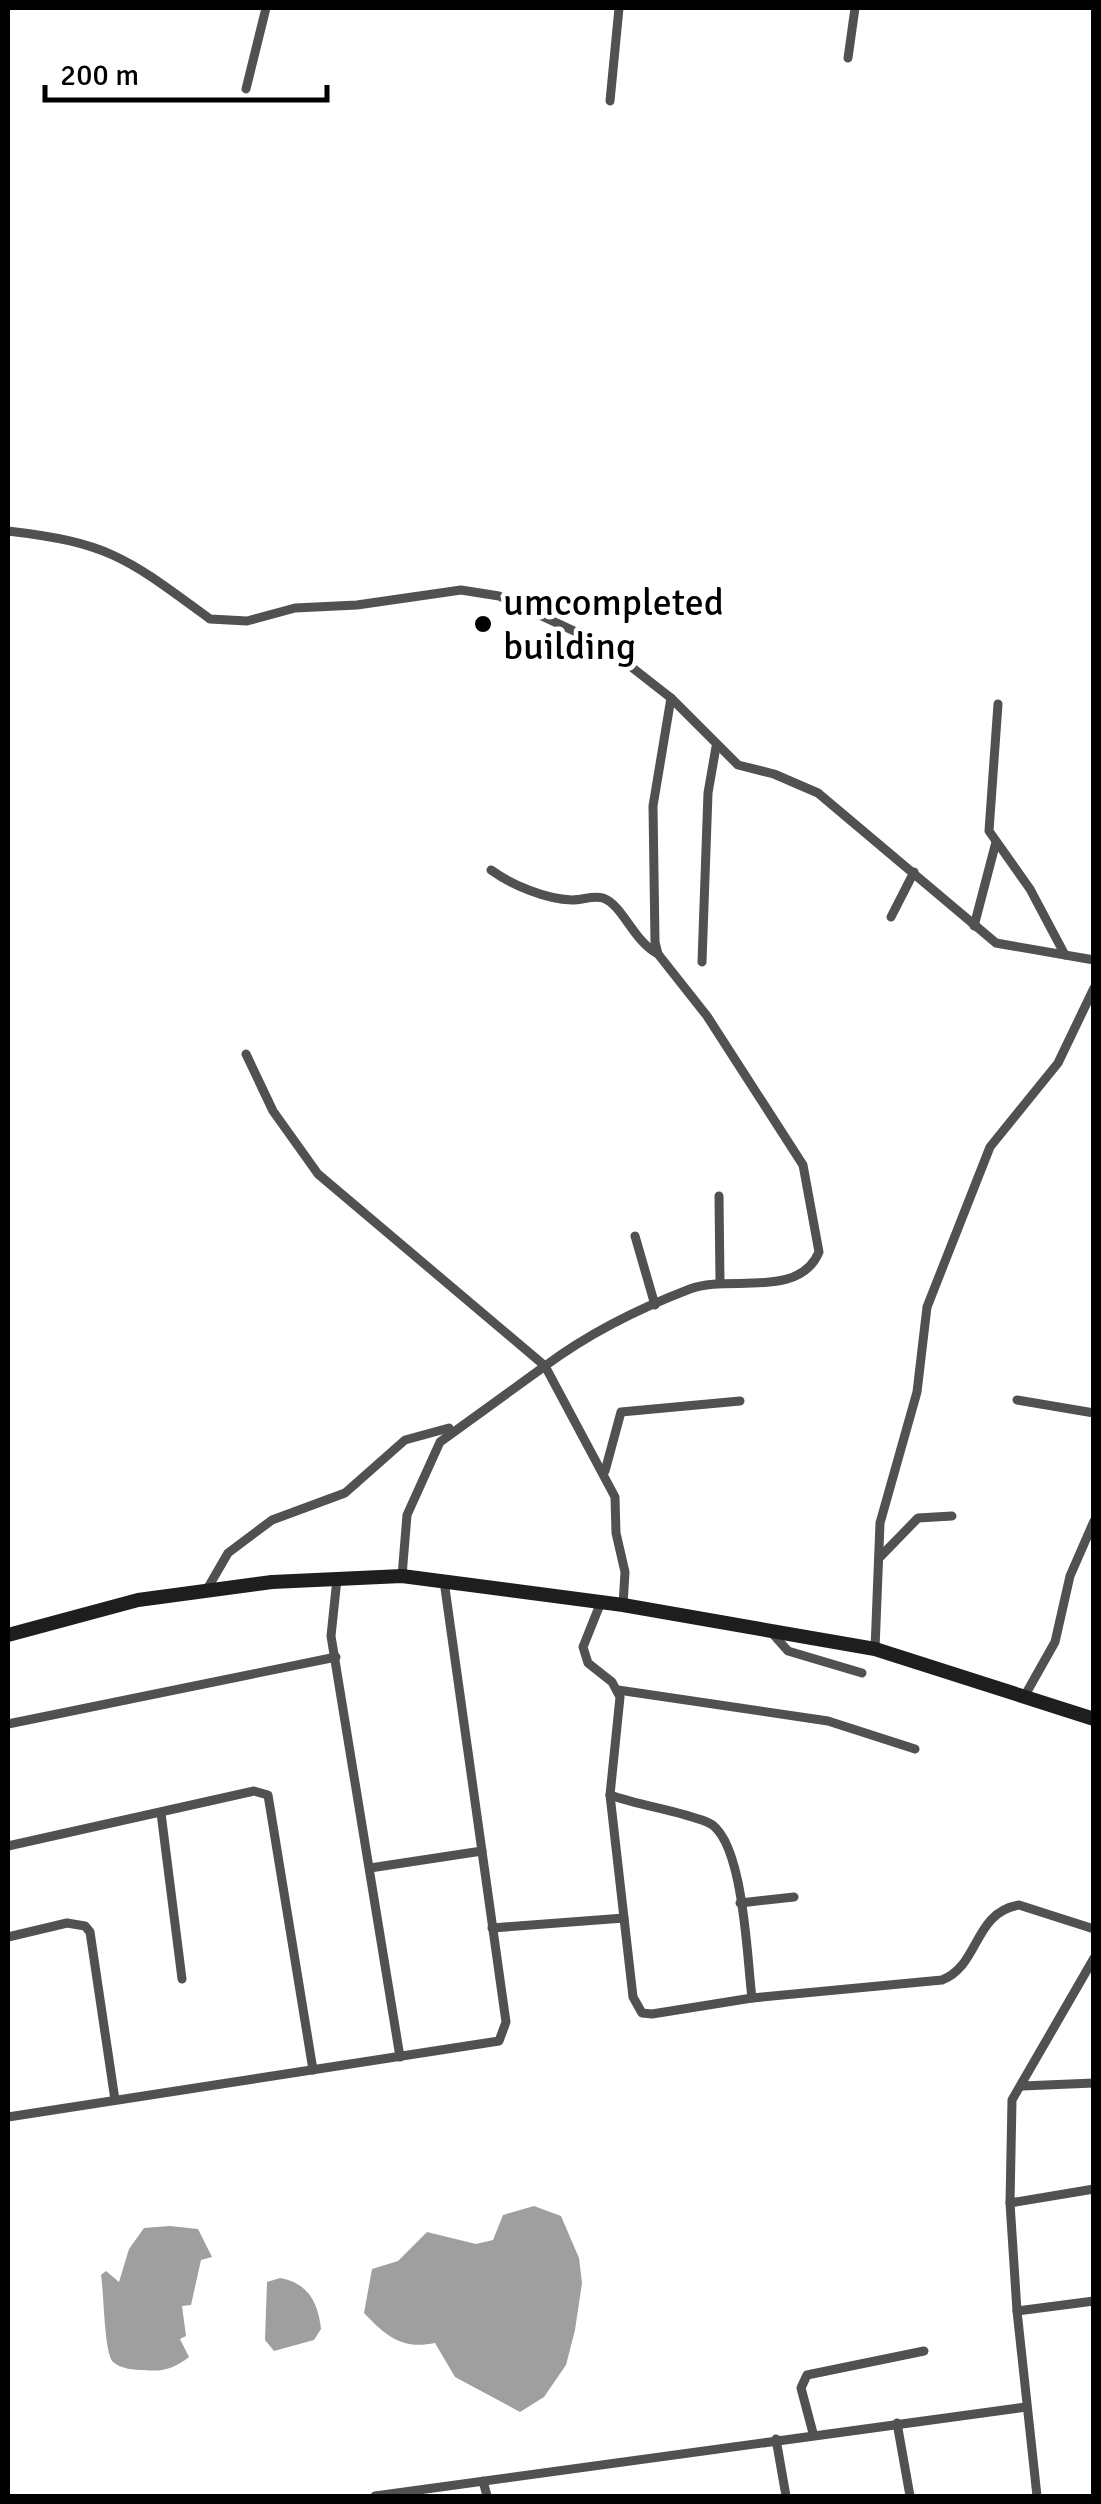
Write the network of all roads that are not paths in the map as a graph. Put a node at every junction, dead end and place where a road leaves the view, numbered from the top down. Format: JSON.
{"nodes":[{"id":1,"x":266,"y":8,"type":"edge"},
{"id":2,"x":619,"y":8,"type":"edge"},
{"id":3,"x":855,"y":8,"type":"edge"},
{"id":4,"x":848,"y":58,"type":"dead end"},
{"id":5,"x":246,"y":88,"type":"dead end"},
{"id":6,"x":610,"y":100,"type":"dead end"},
{"id":7,"x":8,"y":531,"type":"edge"},
{"id":8,"x":671,"y":698,"type":"junction"},
{"id":9,"x":998,"y":704,"type":"dead end"},
{"id":10,"x":716,"y":747,"type":"junction"},
{"id":11,"x":996,"y":842,"type":"junction"},
{"id":12,"x":491,"y":870,"type":"dead end"},
{"id":13,"x":914,"y":872,"type":"junction"},
{"id":14,"x":891,"y":916,"type":"dead end"},
{"id":15,"x":974,"y":926,"type":"junction"},
{"id":16,"x":658,"y":954,"type":"junction"},
{"id":17,"x":1066,"y":955,"type":"junction"},
{"id":18,"x":1094,"y":960,"type":"edge"},
{"id":19,"x":702,"y":962,"type":"dead end"},
{"id":20,"x":1094,"y":988,"type":"edge"},
{"id":21,"x":246,"y":1054,"type":"dead end"},
{"id":22,"x":718,"y":1196,"type":"dead end"},
{"id":23,"x":635,"y":1236,"type":"dead end"},
{"id":24,"x":720,"y":1282,"type":"junction"},
{"id":25,"x":654,"y":1305,"type":"junction"},
{"id":26,"x":546,"y":1366,"type":"junction"},
{"id":27,"x":1017,"y":1400,"type":"dead end"},
{"id":28,"x":740,"y":1401,"type":"dead end"},
{"id":29,"x":1094,"y":1413,"type":"edge"},
{"id":30,"x":454,"y":1427,"type":"junction"},
{"id":31,"x":605,"y":1471,"type":"junction"},
{"id":32,"x":952,"y":1516,"type":"dead end"},
{"id":33,"x":1094,"y":1521,"type":"edge"},
{"id":34,"x":879,"y":1558,"type":"junction"},
{"id":35,"x":402,"y":1576,"type":"junction"},
{"id":36,"x":337,"y":1579,"type":"junction"},
{"id":37,"x":444,"y":1581,"type":"junction"},
{"id":38,"x":206,"y":1590,"type":"junction"},
{"id":39,"x":601,"y":1602,"type":"junction"},
{"id":40,"x":624,"y":1605,"type":"junction"},
{"id":41,"x":770,"y":1631,"type":"junction"},
{"id":42,"x":8,"y":1635,"type":"edge"},
{"id":43,"x":875,"y":1649,"type":"junction"},
{"id":44,"x":336,"y":1657,"type":"junction"},
{"id":45,"x":862,"y":1673,"type":"dead end"},
{"id":46,"x":618,"y":1690,"type":"junction"},
{"id":47,"x":1024,"y":1697,"type":"junction"},
{"id":48,"x":1094,"y":1719,"type":"edge"},
{"id":49,"x":8,"y":1724,"type":"edge"},
{"id":50,"x":915,"y":1749,"type":"dead end"},
{"id":51,"x":610,"y":1795,"type":"junction"},
{"id":52,"x":160,"y":1813,"type":"junction"},
{"id":53,"x":8,"y":1846,"type":"edge"},
{"id":54,"x":482,"y":1850,"type":"junction"},
{"id":55,"x":370,"y":1868,"type":"junction"},
{"id":56,"x":794,"y":1897,"type":"dead end"},
{"id":57,"x":740,"y":1903,"type":"junction"},
{"id":58,"x":624,"y":1918,"type":"junction"},
{"id":59,"x":492,"y":1928,"type":"junction"},
{"id":60,"x":1094,"y":1930,"type":"edge"},
{"id":61,"x":8,"y":1938,"type":"edge"},
{"id":62,"x":1094,"y":1958,"type":"edge"},
{"id":63,"x":182,"y":1979,"type":"dead end"},
{"id":64,"x":752,"y":1998,"type":"junction"},
{"id":65,"x":400,"y":2057,"type":"junction"},
{"id":66,"x":313,"y":2070,"type":"junction"},
{"id":67,"x":1094,"y":2084,"type":"edge"},
{"id":68,"x":1022,"y":2086,"type":"junction"},
{"id":69,"x":115,"y":2100,"type":"junction"},
{"id":70,"x":8,"y":2117,"type":"edge"},
{"id":71,"x":1094,"y":2189,"type":"edge"},
{"id":72,"x":1010,"y":2203,"type":"junction"},
{"id":73,"x":1094,"y":2301,"type":"edge"},
{"id":74,"x":1017,"y":2311,"type":"junction"},
{"id":75,"x":924,"y":2351,"type":"dead end"},
{"id":76,"x":1026,"y":2407,"type":"junction"},
{"id":77,"x":897,"y":2423,"type":"junction"},
{"id":78,"x":813,"y":2433,"type":"junction"},
{"id":79,"x":776,"y":2438,"type":"junction"},
{"id":80,"x":484,"y":2481,"type":"junction"},
{"id":81,"x":376,"y":2496,"type":"edge"},
{"id":82,"x":486,"y":2496,"type":"edge"},
{"id":83,"x":786,"y":2496,"type":"edge"},
{"id":84,"x":910,"y":2496,"type":"edge"},
{"id":85,"x":1038,"y":2496,"type":"edge"}],
"edges":[{"from":1,"to":5,"type":"street"},
{"from":2,"to":6,"type":"street"},
{"from":3,"to":4,"type":"street"},
{"from":7,"to":8,"type":"street"},
{"from":8,"to":10,"type":"street"},
{"from":8,"to":16,"type":"street"},
{"from":9,"to":11,"type":"street"},
{"from":10,"to":13,"type":"street"},
{"from":10,"to":19,"type":"street"},
{"from":11,"to":15,"type":"street"},
{"from":11,"to":17,"type":"street"},
{"from":12,"to":16,"type":"street"},
{"from":13,"to":14,"type":"street"},
{"from":13,"to":15,"type":"street"},
{"from":15,"to":17,"type":"street"},
{"from":16,"to":24,"type":"street"},
{"from":17,"to":18,"type":"street"},
{"from":20,"to":34,"type":"street"},
{"from":21,"to":26,"type":"street"},
{"from":22,"to":24,"type":"street"},
{"from":23,"to":25,"type":"street"},
{"from":24,"to":25,"type":"street"},
{"from":25,"to":26,"type":"street"},
{"from":26,"to":30,"type":"street"},
{"from":26,"to":31,"type":"street"},
{"from":27,"to":29,"type":"street"},
{"from":28,"to":31,"type":"street"},
{"from":30,"to":35,"type":"street"},
{"from":30,"to":38,"type":"street"},
{"from":31,"to":40,"type":"street"},
{"from":32,"to":34,"type":"street"},
{"from":33,"to":47,"type":"street"},
{"from":34,"to":43,"type":"street"},
{"from":35,"to":36,"type":"main road"},
{"from":35,"to":37,"type":"main road"},
{"from":36,"to":38,"type":"main road"},
{"from":36,"to":44,"type":"street"},
{"from":37,"to":39,"type":"main road"},
{"from":37,"to":54,"type":"street"},
{"from":38,"to":42,"type":"main road"},
{"from":39,"to":40,"type":"main road"},
{"from":39,"to":46,"type":"street"},
{"from":40,"to":41,"type":"main road"},
{"from":41,"to":43,"type":"main road"},
{"from":41,"to":45,"type":"street"},
{"from":43,"to":47,"type":"main road"},
{"from":44,"to":49,"type":"street"},
{"from":44,"to":55,"type":"street"},
{"from":46,"to":50,"type":"street"},
{"from":46,"to":51,"type":"street"},
{"from":47,"to":48,"type":"main road"},
{"from":51,"to":57,"type":"street"},
{"from":51,"to":58,"type":"street"},
{"from":52,"to":53,"type":"street"},
{"from":52,"to":63,"type":"street"},
{"from":52,"to":66,"type":"street"},
{"from":54,"to":55,"type":"street"},
{"from":54,"to":59,"type":"street"},
{"from":55,"to":65,"type":"street"},
{"from":56,"to":57,"type":"street"},
{"from":57,"to":64,"type":"street"},
{"from":58,"to":59,"type":"street"},
{"from":58,"to":64,"type":"street"},
{"from":59,"to":65,"type":"street"},
{"from":60,"to":64,"type":"street"},
{"from":61,"to":69,"type":"street"},
{"from":62,"to":68,"type":"street"},
{"from":65,"to":66,"type":"street"},
{"from":66,"to":69,"type":"street"},
{"from":67,"to":68,"type":"street"},
{"from":68,"to":72,"type":"street"},
{"from":69,"to":70,"type":"street"},
{"from":71,"to":72,"type":"street"},
{"from":72,"to":74,"type":"street"},
{"from":73,"to":74,"type":"street"},
{"from":74,"to":76,"type":"street"},
{"from":75,"to":78,"type":"street"},
{"from":76,"to":77,"type":"street"},
{"from":76,"to":85,"type":"street"},
{"from":77,"to":78,"type":"street"},
{"from":77,"to":84,"type":"street"},
{"from":78,"to":79,"type":"street"},
{"from":79,"to":80,"type":"street"},
{"from":79,"to":83,"type":"street"},
{"from":80,"to":81,"type":"street"},
{"from":80,"to":82,"type":"street"}]}
